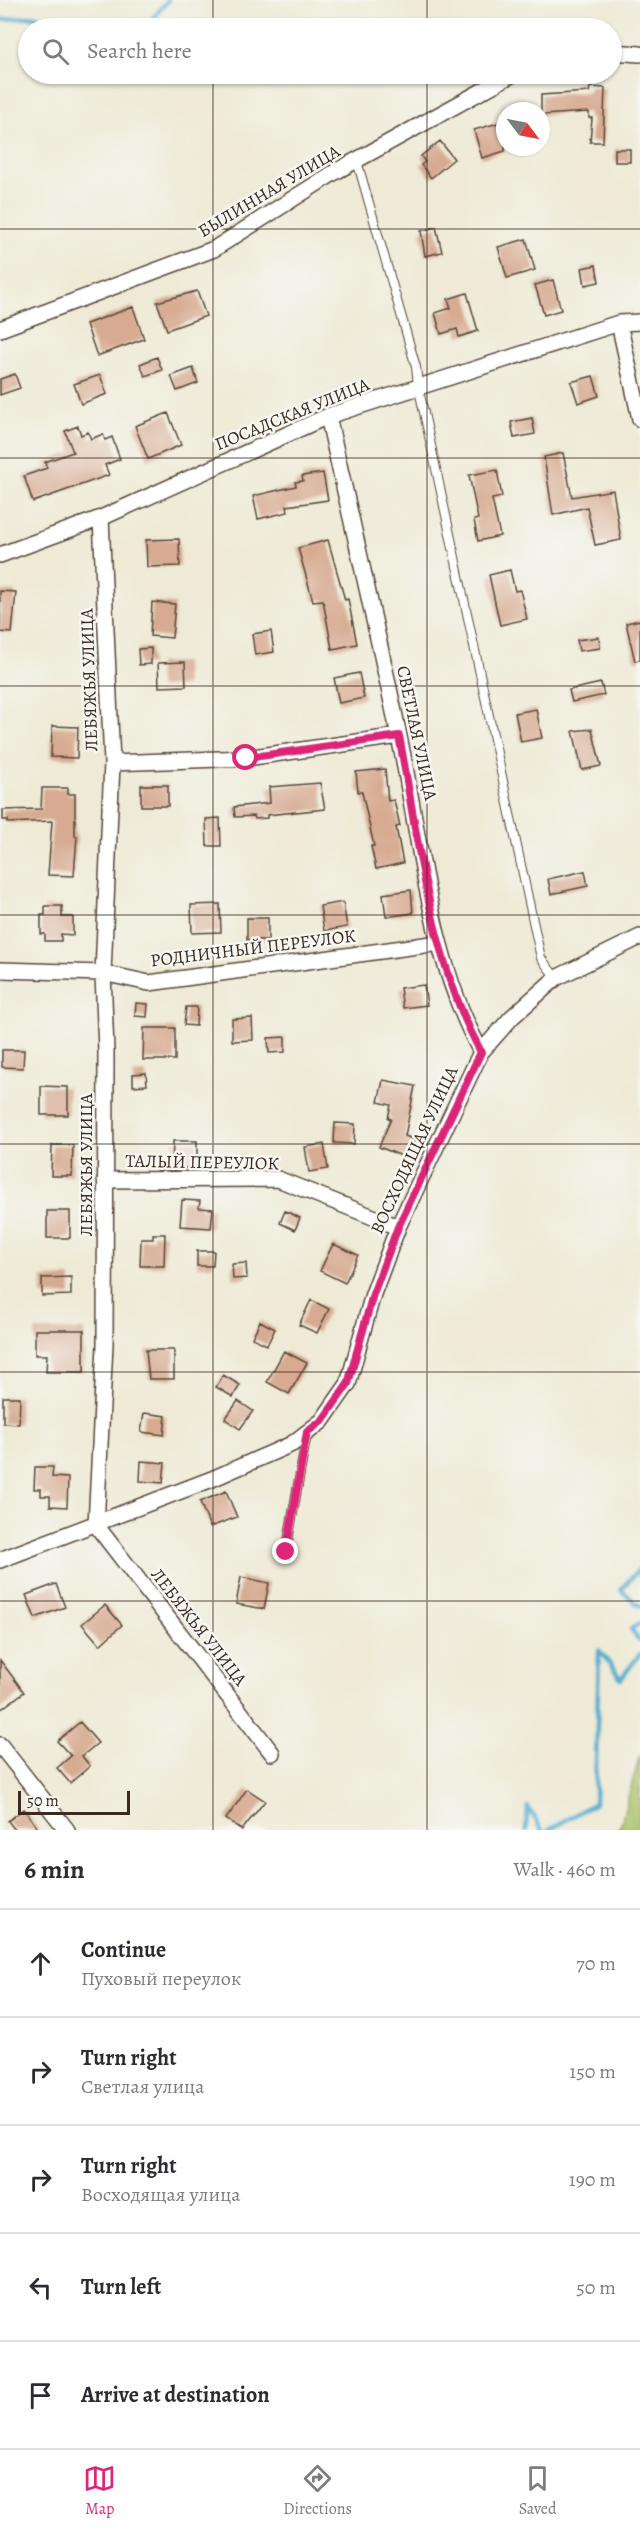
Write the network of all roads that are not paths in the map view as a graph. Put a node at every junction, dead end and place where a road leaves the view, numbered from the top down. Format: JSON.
{"nodes":[{"id":1,"x":622,"y":53,"type":"edge"},
{"id":2,"x":640,"y":54,"type":"edge"},
{"id":3,"x":495,"y":84,"type":"edge"},
{"id":4,"x":357,"y":161,"type":"junction"},
{"id":5,"x":640,"y":322,"type":"edge"},
{"id":6,"x":619,"y":323,"type":"junction"},
{"id":7,"x":0,"y":329,"type":"edge"},
{"id":8,"x":418,"y":386,"type":"junction"},
{"id":9,"x":328,"y":416,"type":"junction"},
{"id":10,"x":640,"y":419,"type":"edge"},
{"id":11,"x":101,"y":518,"type":"junction"},
{"id":12,"x":0,"y":555,"type":"edge"},
{"id":13,"x":399,"y":736,"type":"junction"},
{"id":14,"x":112,"y":763,"type":"junction"},
{"id":15,"x":640,"y":937,"type":"edge"},
{"id":16,"x":439,"y":944,"type":"junction"},
{"id":17,"x":0,"y":970,"type":"edge"},
{"id":18,"x":103,"y":973,"type":"junction"},
{"id":19,"x":556,"y":978,"type":"junction"},
{"id":20,"x":481,"y":1052,"type":"junction"},
{"id":21,"x":105,"y":1180,"type":"junction"},
{"id":22,"x":398,"y":1227,"type":"junction"},
{"id":23,"x":307,"y":1432,"type":"junction"},
{"id":24,"x":96,"y":1525,"type":"junction"},
{"id":25,"x":286,"y":1552,"type":"dead end"},
{"id":26,"x":0,"y":1560,"type":"edge"},
{"id":27,"x":0,"y":1745,"type":"edge"},
{"id":28,"x":272,"y":1753,"type":"dead end"},
{"id":29,"x":67,"y":1830,"type":"edge"}],
"edges":[{"from":1,"to":2,"type":"street"},
{"from":3,"to":4,"type":"street","name":"БЫЛИННАЯ УЛИЦА"},
{"from":4,"to":7,"type":"street","name":"БЫЛИННАЯ УЛИЦА"},
{"from":4,"to":8,"type":"lane"},
{"from":5,"to":6,"type":"street","name":"ПОСАДСКАЯ УЛИЦА"},
{"from":6,"to":8,"type":"street","name":"ПОСАДСКАЯ УЛИЦА"},
{"from":6,"to":10,"type":"street"},
{"from":8,"to":9,"type":"street","name":"ПОСАДСКАЯ УЛИЦА"},
{"from":8,"to":19,"type":"lane"},
{"from":9,"to":11,"type":"street","name":"ПОСАДСКАЯ УЛИЦА"},
{"from":9,"to":13,"type":"street","name":"СВЕТЛАЯ УЛИЦА"},
{"from":11,"to":12,"type":"street","name":"ПОСАДСКАЯ УЛИЦА"},
{"from":11,"to":14,"type":"street","name":"ЛЕБЯЖЬЯ УЛИЦА"},
{"from":13,"to":14,"type":"street"},
{"from":13,"to":16,"type":"street","name":"СВЕТЛАЯ УЛИЦА"},
{"from":14,"to":18,"type":"street","name":"ЛЕБЯЖЬЯ УЛИЦА"},
{"from":15,"to":19,"type":"street","name":"ВОСХОДЯЩАЯ УЛИЦА"},
{"from":16,"to":18,"type":"street","name":"РОДНИЧНЫЙ ПЕРЕУЛОК"},
{"from":16,"to":20,"type":"street","name":"СВЕТЛАЯ УЛИЦА"},
{"from":17,"to":18,"type":"street","name":"РОДНИЧНЫЙ ПЕРЕУЛОК"},
{"from":18,"to":21,"type":"street","name":"ЛЕБЯЖЬЯ УЛИЦА"},
{"from":19,"to":20,"type":"street","name":"ВОСХОДЯЩАЯ УЛИЦА"},
{"from":20,"to":22,"type":"street","name":"ВОСХОДЯЩАЯ УЛИЦА"},
{"from":21,"to":22,"type":"street","name":"ТАЛЫЙ ПЕРЕУЛОК"},
{"from":21,"to":24,"type":"street","name":"ЛЕБЯЖЬЯ УЛИЦА"},
{"from":22,"to":23,"type":"street","name":"ВОСХОДЯЩАЯ УЛИЦА"},
{"from":23,"to":24,"type":"street","name":"ВОСХОДЯЩАЯ УЛИЦА"},
{"from":23,"to":25,"type":"lane"},
{"from":24,"to":26,"type":"street","name":"ВОСХОДЯЩАЯ УЛИЦА"},
{"from":24,"to":28,"type":"street","name":"ЛЕБЯЖЬЯ УЛИЦА"},
{"from":27,"to":29,"type":"street"}]}
